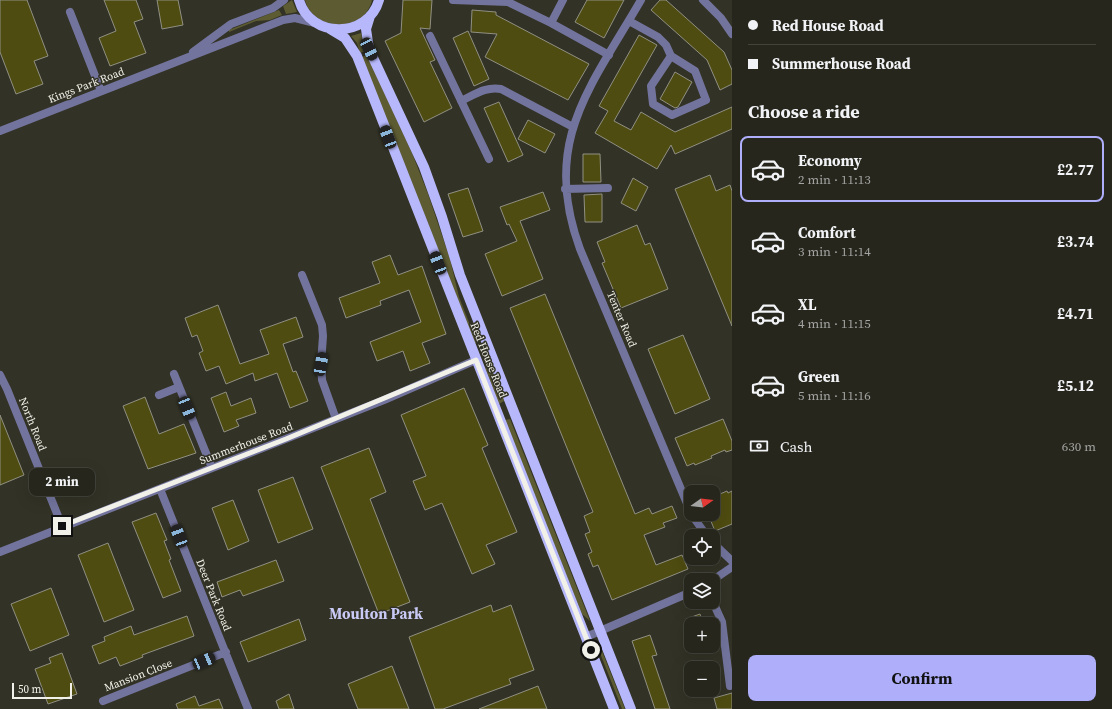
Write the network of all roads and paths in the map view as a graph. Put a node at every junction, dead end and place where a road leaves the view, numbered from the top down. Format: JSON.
{"nodes":[{"id":1,"x":284,"y":0,"type":"edge"},
{"id":2,"x":299,"y":0,"type":"edge"},
{"id":3,"x":379,"y":0,"type":"edge"},
{"id":4,"x":453,"y":0,"type":"edge"},
{"id":5,"x":563,"y":0,"type":"edge"},
{"id":6,"x":642,"y":0,"type":"edge"},
{"id":7,"x":703,"y":0,"type":"edge"},
{"id":8,"x":70,"y":12,"type":"dead end"},
{"id":9,"x":370,"y":16,"type":"junction"},
{"id":10,"x":629,"y":21,"type":"junction"},
{"id":11,"x":315,"y":22,"type":"junction"},
{"id":12,"x":551,"y":23,"type":"junction"},
{"id":13,"x":330,"y":30,"type":"junction"},
{"id":14,"x":732,"y":34,"type":"edge"},
{"id":15,"x":430,"y":36,"type":"dead end"},
{"id":16,"x":609,"y":55,"type":"junction"},
{"id":17,"x":671,"y":56,"type":"junction"},
{"id":18,"x":181,"y":60,"type":"junction"},
{"id":19,"x":102,"y":91,"type":"junction"},
{"id":20,"x":461,"y":101,"type":"junction"},
{"id":21,"x":572,"y":127,"type":"junction"},
{"id":22,"x":0,"y":131,"type":"edge"},
{"id":23,"x":489,"y":159,"type":"dead end"},
{"id":24,"x":608,"y":188,"type":"dead end"},
{"id":25,"x":565,"y":189,"type":"junction"},
{"id":26,"x":302,"y":275,"type":"dead end"},
{"id":27,"x":460,"y":276,"type":"junction"},
{"id":28,"x":476,"y":360,"type":"junction"},
{"id":29,"x":174,"y":374,"type":"dead end"},
{"id":30,"x":0,"y":375,"type":"edge"},
{"id":31,"x":179,"y":387,"type":"junction"},
{"id":32,"x":4,"y":390,"type":"edge"},
{"id":33,"x":159,"y":395,"type":"dead end"},
{"id":34,"x":336,"y":419,"type":"junction"},
{"id":35,"x":212,"y":468,"type":"junction"},
{"id":36,"x":160,"y":488,"type":"junction"},
{"id":37,"x":684,"y":497,"type":"edge"},
{"id":38,"x":62,"y":526,"type":"junction"},
{"id":39,"x":720,"y":550,"type":"edge"},
{"id":40,"x":0,"y":552,"type":"edge"},
{"id":41,"x":732,"y":561,"type":"edge"},
{"id":42,"x":732,"y":566,"type":"edge"},
{"id":43,"x":720,"y":575,"type":"edge"},
{"id":44,"x":684,"y":595,"type":"edge"},
{"id":45,"x":716,"y":609,"type":"edge"},
{"id":46,"x":600,"y":631,"type":"junction"},
{"id":47,"x":586,"y":637,"type":"junction"},
{"id":48,"x":226,"y":652,"type":"junction"},
{"id":49,"x":730,"y":686,"type":"dead end"},
{"id":50,"x":104,"y":701,"type":"dead end"},
{"id":51,"x":248,"y":709,"type":"edge"},
{"id":52,"x":614,"y":709,"type":"edge"},
{"id":53,"x":631,"y":709,"type":"edge"}],
"edges":[{"from":1,"to":18,"type":"street","name":"Kings Park Road"},
{"from":2,"to":11,"type":"main road"},
{"from":3,"to":9,"type":"main road"},
{"from":4,"to":12,"type":"street"},
{"from":5,"to":12,"type":"street"},
{"from":6,"to":10,"type":"street","name":"Tenter Road"},
{"from":7,"to":14,"type":"street"},
{"from":8,"to":19,"type":"street"},
{"from":9,"to":13,"type":"main road"},
{"from":9,"to":27,"type":"main road"},
{"from":10,"to":16,"type":"street","name":"Tenter Road"},
{"from":10,"to":17,"type":"street"},
{"from":11,"to":13,"type":"main road","name":"Red House Road"},
{"from":11,"to":18,"type":"street","name":"Kings Park Road"},
{"from":12,"to":16,"type":"street"},
{"from":13,"to":28,"type":"main road","name":"Red House Road"},
{"from":15,"to":20,"type":"street"},
{"from":16,"to":21,"type":"street","name":"Tenter Road"},
{"from":17,"to":17,"type":"street"},
{"from":18,"to":19,"type":"street","name":"Kings Park Road"},
{"from":19,"to":22,"type":"street","name":"Kings Park Road"},
{"from":20,"to":21,"type":"street"},
{"from":20,"to":23,"type":"street"},
{"from":21,"to":25,"type":"street","name":"Tenter Road"},
{"from":24,"to":25,"type":"street"},
{"from":25,"to":37,"type":"street","name":"Tenter Road"},
{"from":26,"to":34,"type":"street"},
{"from":27,"to":28,"type":"main road"},
{"from":27,"to":46,"type":"main road"},
{"from":28,"to":34,"type":"street","name":"Summerhouse Road"},
{"from":28,"to":47,"type":"main road","name":"Red House Road"},
{"from":29,"to":31,"type":"street"},
{"from":30,"to":32,"type":"street","name":"North Road"},
{"from":31,"to":33,"type":"street"},
{"from":31,"to":35,"type":"street"},
{"from":32,"to":38,"type":"street","name":"North Road"},
{"from":34,"to":35,"type":"street","name":"Summerhouse Road"},
{"from":35,"to":36,"type":"street","name":"Summerhouse Road"},
{"from":36,"to":38,"type":"street","name":"Summerhouse Road"},
{"from":36,"to":48,"type":"street","name":"Deer Park Road"},
{"from":38,"to":40,"type":"street","name":"Summerhouse Road"},
{"from":39,"to":41,"type":"street"},
{"from":42,"to":43,"type":"street"},
{"from":44,"to":46,"type":"street"},
{"from":45,"to":49,"type":"street"},
{"from":46,"to":47,"type":"street"},
{"from":46,"to":53,"type":"main road"},
{"from":47,"to":52,"type":"main road","name":"Red House Road"},
{"from":48,"to":50,"type":"street","name":"Mansion Close"},
{"from":48,"to":51,"type":"street","name":"Deer Park Road"}]}
